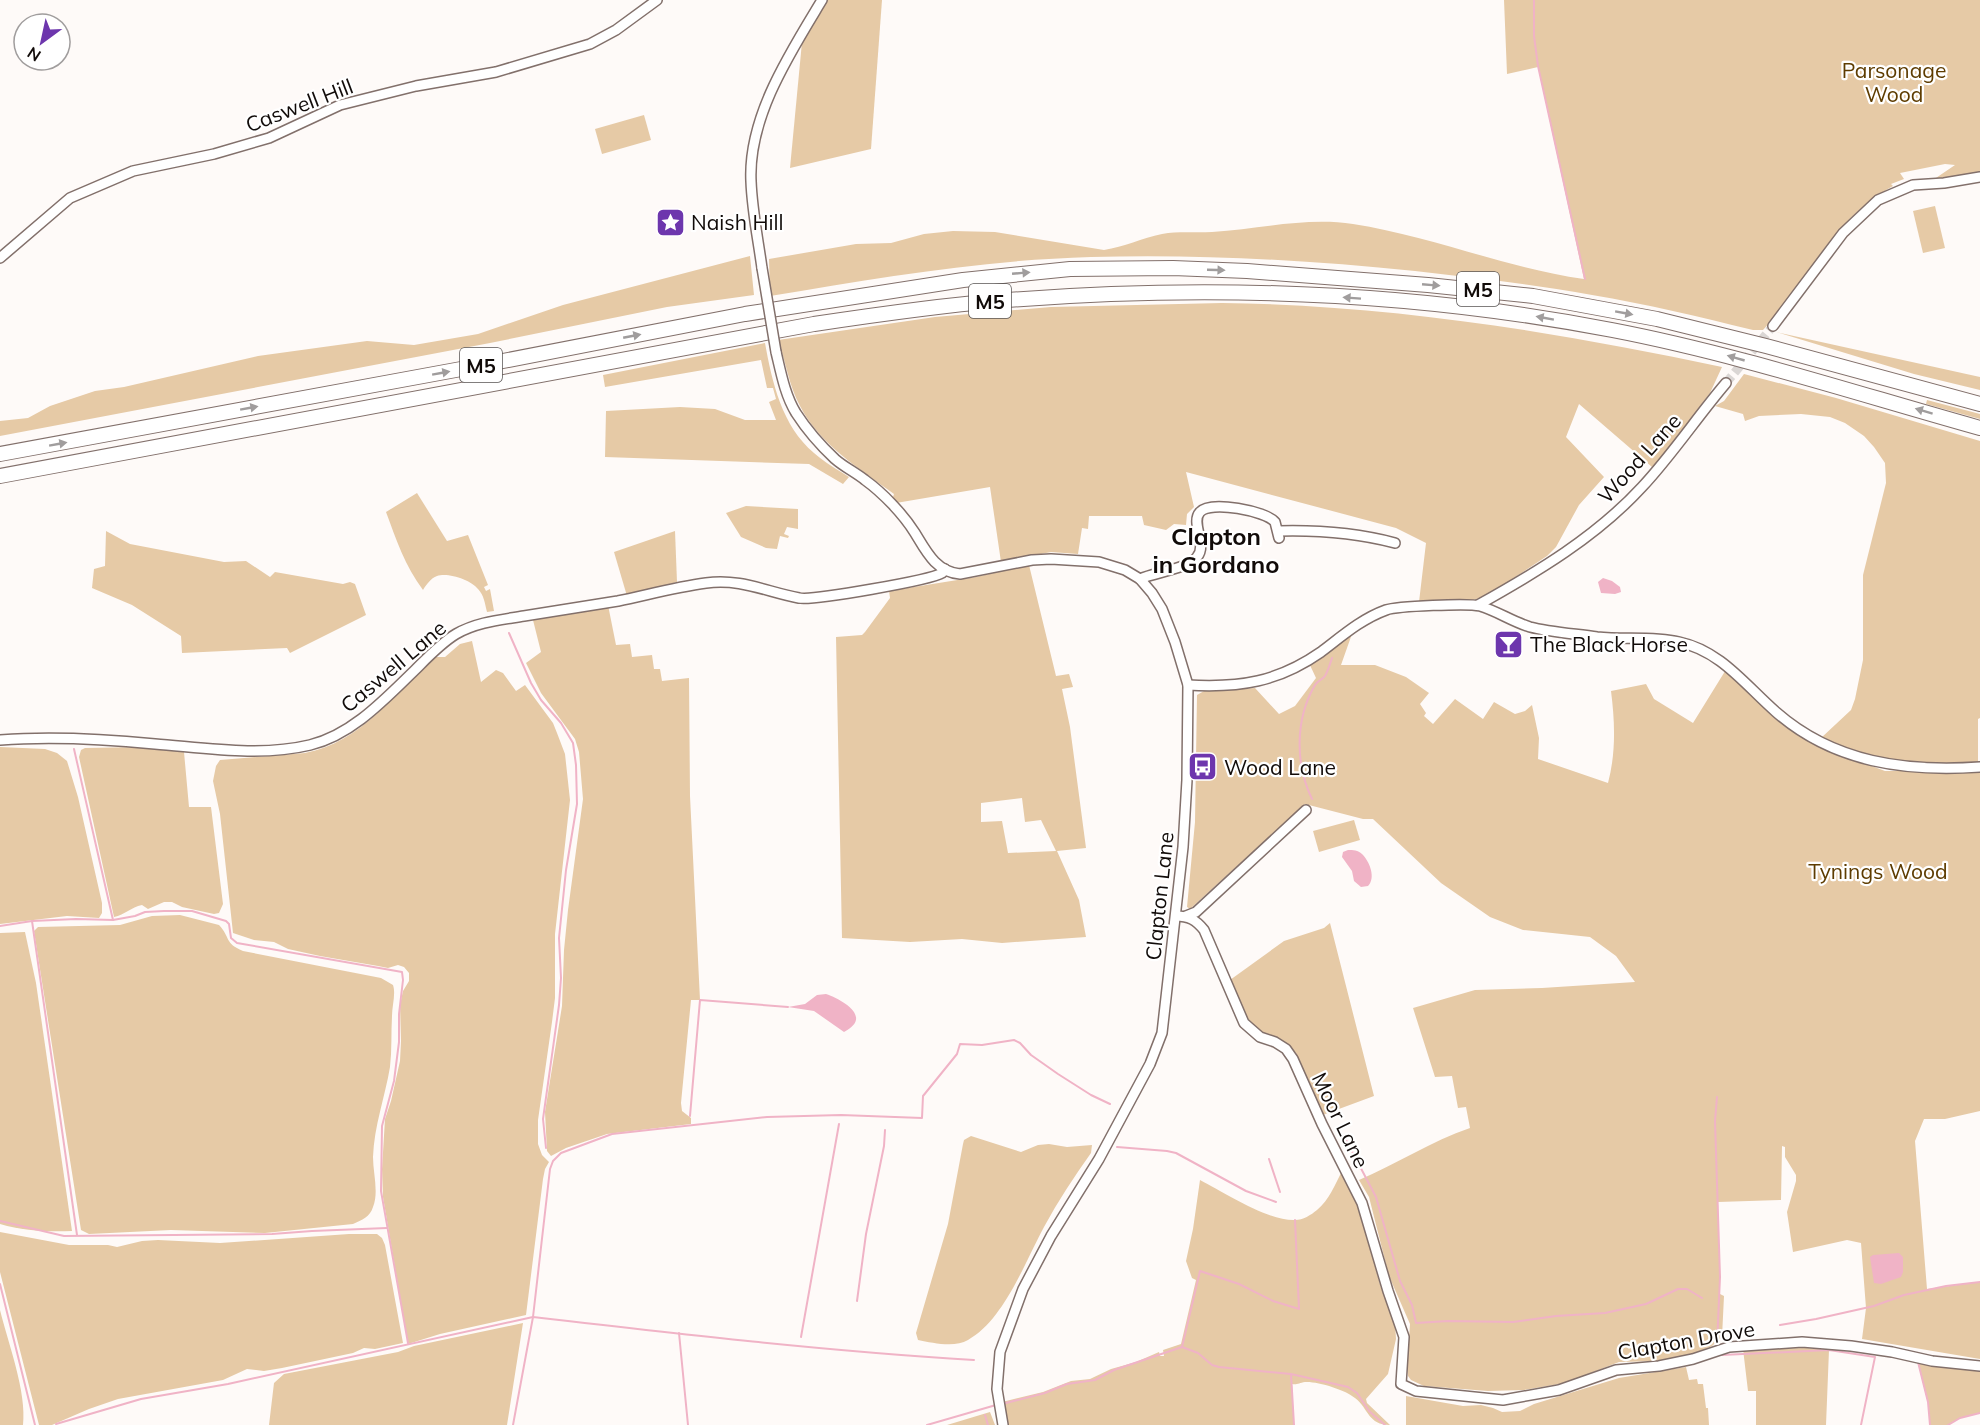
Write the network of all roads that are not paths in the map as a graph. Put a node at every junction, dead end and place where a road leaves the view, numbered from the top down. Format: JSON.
{"nodes":[{"id":1,"x":657,"y":0,"type":"edge"},
{"id":2,"x":822,"y":0,"type":"edge"},
{"id":3,"x":1980,"y":177,"type":"edge"},
{"id":4,"x":0,"y":258,"type":"edge"},
{"id":5,"x":1773,"y":326,"type":"tunnel mouth"},
{"id":6,"x":1726,"y":383,"type":"tunnel mouth"},
{"id":7,"x":1980,"y":404,"type":"edge"},
{"id":8,"x":1980,"y":428,"type":"edge"},
{"id":9,"x":0,"y":454,"type":"edge"},
{"id":10,"x":0,"y":477,"type":"edge"},
{"id":11,"x":1395,"y":543,"type":"dead end"},
{"id":12,"x":945,"y":569,"type":"junction"},
{"id":13,"x":1140,"y":579,"type":"junction"},
{"id":14,"x":1479,"y":605,"type":"junction"},
{"id":15,"x":1188,"y":685,"type":"junction"},
{"id":16,"x":0,"y":740,"type":"edge"},
{"id":17,"x":1980,"y":766,"type":"edge"},
{"id":18,"x":1306,"y":810,"type":"dead end"},
{"id":19,"x":1181,"y":916,"type":"junction"},
{"id":20,"x":1980,"y":1366,"type":"edge"},
{"id":21,"x":1401,"y":1384,"type":"joint"},
{"id":22,"x":1003,"y":1425,"type":"edge"}],
"edges":[{"from":1,"to":4,"type":"street","name":"Caswell Hill"},
{"from":2,"to":12,"type":"street","bridge":true},
{"from":3,"to":5,"type":"street"},
{"from":6,"to":14,"type":"street","name":"Wood Lane"},
{"from":9,"to":7,"type":"highway","number":"M5","one_way":true},
{"from":8,"to":10,"type":"highway","number":"M5","one_way":true},
{"from":11,"to":13,"type":"street"},
{"from":12,"to":13,"type":"street","name":"Clapton Lane"},
{"from":12,"to":16,"type":"street","name":"Caswell Lane"},
{"from":13,"to":15,"type":"street","name":"Clapton Lane"},
{"from":14,"to":15,"type":"street"},
{"from":14,"to":17,"type":"street"},
{"from":15,"to":19,"type":"street","name":"Clapton Lane"},
{"from":18,"to":19,"type":"street"},
{"from":19,"to":21,"type":"street","name":"Moor Lane"},
{"from":19,"to":22,"type":"street","name":"Clapton Lane"},
{"from":20,"to":21,"type":"street","name":"Clapton Drove"}]}
